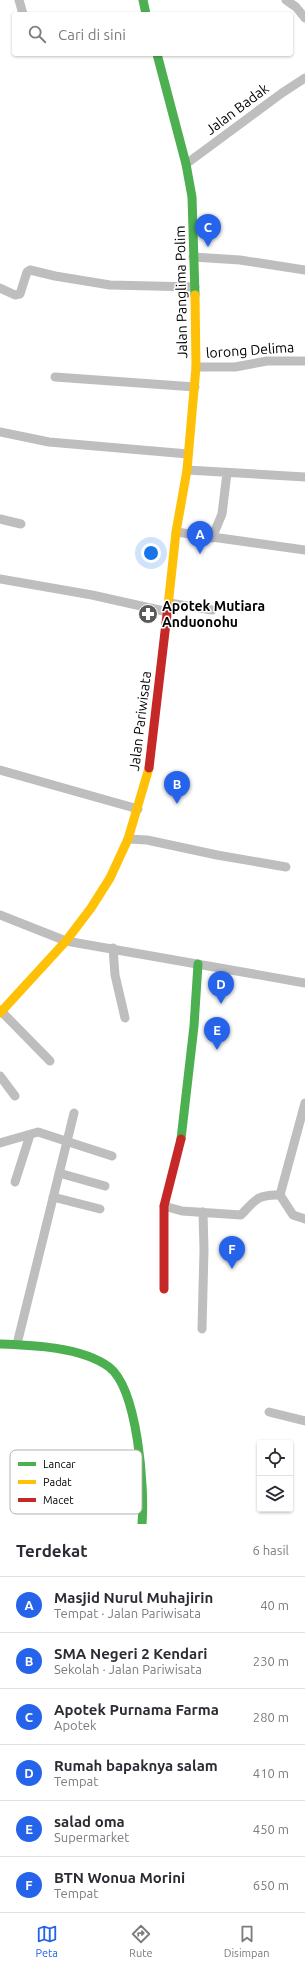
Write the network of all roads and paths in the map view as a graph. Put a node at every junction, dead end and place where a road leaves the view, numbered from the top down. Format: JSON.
{"nodes":[{"id":1,"x":19,"y":0,"type":"edge"},
{"id":2,"x":143,"y":0,"type":"edge"},
{"id":3,"x":286,"y":0,"type":"edge"},
{"id":4,"x":22,"y":12,"type":"edge"},
{"id":5,"x":146,"y":12,"type":"edge"},
{"id":6,"x":305,"y":18,"type":"edge"},
{"id":7,"x":158,"y":56,"type":"edge"},
{"id":8,"x":305,"y":78,"type":"edge"},
{"id":9,"x":186,"y":164,"type":"junction"},
{"id":10,"x":193,"y":257,"type":"junction"},
{"id":11,"x":305,"y":270,"type":"edge"},
{"id":12,"x":195,"y":287,"type":"junction"},
{"id":13,"x":0,"y":288,"type":"edge"},
{"id":14,"x":305,"y":361,"type":"edge"},
{"id":15,"x":196,"y":367,"type":"junction"},
{"id":16,"x":55,"y":376,"type":"dead end"},
{"id":17,"x":195,"y":387,"type":"junction"},
{"id":18,"x":0,"y":432,"type":"edge"},
{"id":19,"x":188,"y":454,"type":"junction"},
{"id":20,"x":187,"y":470,"type":"junction"},
{"id":21,"x":227,"y":473,"type":"junction"},
{"id":22,"x":305,"y":477,"type":"edge"},
{"id":23,"x":0,"y":520,"type":"edge"},
{"id":24,"x":20,"y":524,"type":"dead end"},
{"id":25,"x":176,"y":532,"type":"junction"},
{"id":26,"x":212,"y":538,"type":"junction"},
{"id":27,"x":305,"y":550,"type":"edge"},
{"id":28,"x":0,"y":579,"type":"edge"},
{"id":29,"x":168,"y":608,"type":"junction"},
{"id":30,"x":212,"y":610,"type":"dead end"},
{"id":31,"x":0,"y":770,"type":"edge"},
{"id":32,"x":138,"y":809,"type":"junction"},
{"id":33,"x":128,"y":839,"type":"junction"},
{"id":34,"x":286,"y":867,"type":"dead end"},
{"id":35,"x":0,"y":915,"type":"edge"},
{"id":36,"x":66,"y":941,"type":"junction"},
{"id":37,"x":113,"y":948,"type":"junction"},
{"id":38,"x":198,"y":964,"type":"junction"},
{"id":39,"x":305,"y":983,"type":"edge"},
{"id":40,"x":0,"y":1011,"type":"edge"},
{"id":41,"x":125,"y":1018,"type":"dead end"},
{"id":42,"x":50,"y":1061,"type":"dead end"},
{"id":43,"x":0,"y":1076,"type":"edge"},
{"id":44,"x":15,"y":1096,"type":"dead end"},
{"id":45,"x":305,"y":1103,"type":"edge"},
{"id":46,"x":74,"y":1113,"type":"dead end"},
{"id":47,"x":30,"y":1135,"type":"junction"},
{"id":48,"x":66,"y":1142,"type":"junction"},
{"id":49,"x":0,"y":1143,"type":"edge"},
{"id":50,"x":112,"y":1156,"type":"dead end"},
{"id":51,"x":59,"y":1173,"type":"junction"},
{"id":52,"x":15,"y":1182,"type":"dead end"},
{"id":53,"x":105,"y":1186,"type":"dead end"},
{"id":54,"x":280,"y":1195,"type":"junction"},
{"id":55,"x":53,"y":1197,"type":"junction"},
{"id":56,"x":164,"y":1206,"type":"junction"},
{"id":57,"x":100,"y":1209,"type":"dead end"},
{"id":58,"x":203,"y":1212,"type":"junction"},
{"id":59,"x":305,"y":1218,"type":"edge"},
{"id":60,"x":164,"y":1289,"type":"dead end"},
{"id":61,"x":202,"y":1329,"type":"dead end"},
{"id":62,"x":0,"y":1344,"type":"edge"},
{"id":63,"x":17,"y":1344,"type":"junction"},
{"id":64,"x":269,"y":1412,"type":"dead end"},
{"id":65,"x":305,"y":1421,"type":"edge"},
{"id":66,"x":140,"y":1450,"type":"edge"},
{"id":67,"x":142,"y":1462,"type":"edge"},
{"id":68,"x":142,"y":1524,"type":"edge"}],
"edges":[{"from":1,"to":4,"type":"street"},
{"from":2,"to":5,"type":"street"},
{"from":3,"to":6,"type":"street"},
{"from":7,"to":9,"type":"street","name":"Jalan Panglima Polim"},
{"from":8,"to":9,"type":"street","name":"Jalan Badak"},
{"from":9,"to":10,"type":"street","name":"Jalan Panglima Polim"},
{"from":10,"to":11,"type":"street"},
{"from":10,"to":12,"type":"street","name":"Jalan Panglima Polim"},
{"from":12,"to":13,"type":"street"},
{"from":12,"to":15,"type":"street","name":"Jalan Panglima Polim"},
{"from":14,"to":15,"type":"street","name":"lorong Delima"},
{"from":15,"to":17,"type":"street","name":"Jalan Panglima Polim"},
{"from":16,"to":17,"type":"street"},
{"from":17,"to":19,"type":"street","name":"Jalan Panglima Polim"},
{"from":18,"to":19,"type":"street"},
{"from":19,"to":20,"type":"street","name":"Jalan Panglima Polim"},
{"from":20,"to":21,"type":"street"},
{"from":20,"to":25,"type":"street","name":"Jalan Panglima Polim"},
{"from":21,"to":22,"type":"street"},
{"from":21,"to":26,"type":"street"},
{"from":23,"to":24,"type":"street"},
{"from":25,"to":26,"type":"street"},
{"from":25,"to":29,"type":"street","name":"Jalan Pariwisata"},
{"from":26,"to":27,"type":"street"},
{"from":28,"to":29,"type":"street"},
{"from":29,"to":30,"type":"street"},
{"from":29,"to":32,"type":"street","name":"Jalan Pariwisata"},
{"from":31,"to":32,"type":"street"},
{"from":32,"to":33,"type":"street","name":"Jalan Pariwisata"},
{"from":33,"to":34,"type":"street"},
{"from":33,"to":36,"type":"street","name":"Jalan Pariwisata"},
{"from":35,"to":36,"type":"street"},
{"from":36,"to":37,"type":"street"},
{"from":36,"to":40,"type":"street","name":"Jalan Pariwisata"},
{"from":37,"to":38,"type":"street"},
{"from":37,"to":41,"type":"street"},
{"from":38,"to":39,"type":"street"},
{"from":38,"to":56,"type":"street"},
{"from":40,"to":42,"type":"street"},
{"from":43,"to":44,"type":"street"},
{"from":45,"to":54,"type":"street"},
{"from":46,"to":48,"type":"street"},
{"from":47,"to":48,"type":"street"},
{"from":47,"to":49,"type":"street"},
{"from":47,"to":52,"type":"street"},
{"from":48,"to":50,"type":"street"},
{"from":48,"to":51,"type":"street"},
{"from":51,"to":53,"type":"street"},
{"from":51,"to":55,"type":"street"},
{"from":54,"to":58,"type":"street"},
{"from":54,"to":59,"type":"street"},
{"from":55,"to":57,"type":"street"},
{"from":55,"to":63,"type":"street"},
{"from":56,"to":58,"type":"street"},
{"from":56,"to":60,"type":"street"},
{"from":58,"to":61,"type":"street"},
{"from":62,"to":63,"type":"street"},
{"from":63,"to":66,"type":"street"},
{"from":64,"to":65,"type":"street"},
{"from":67,"to":68,"type":"street"}]}
